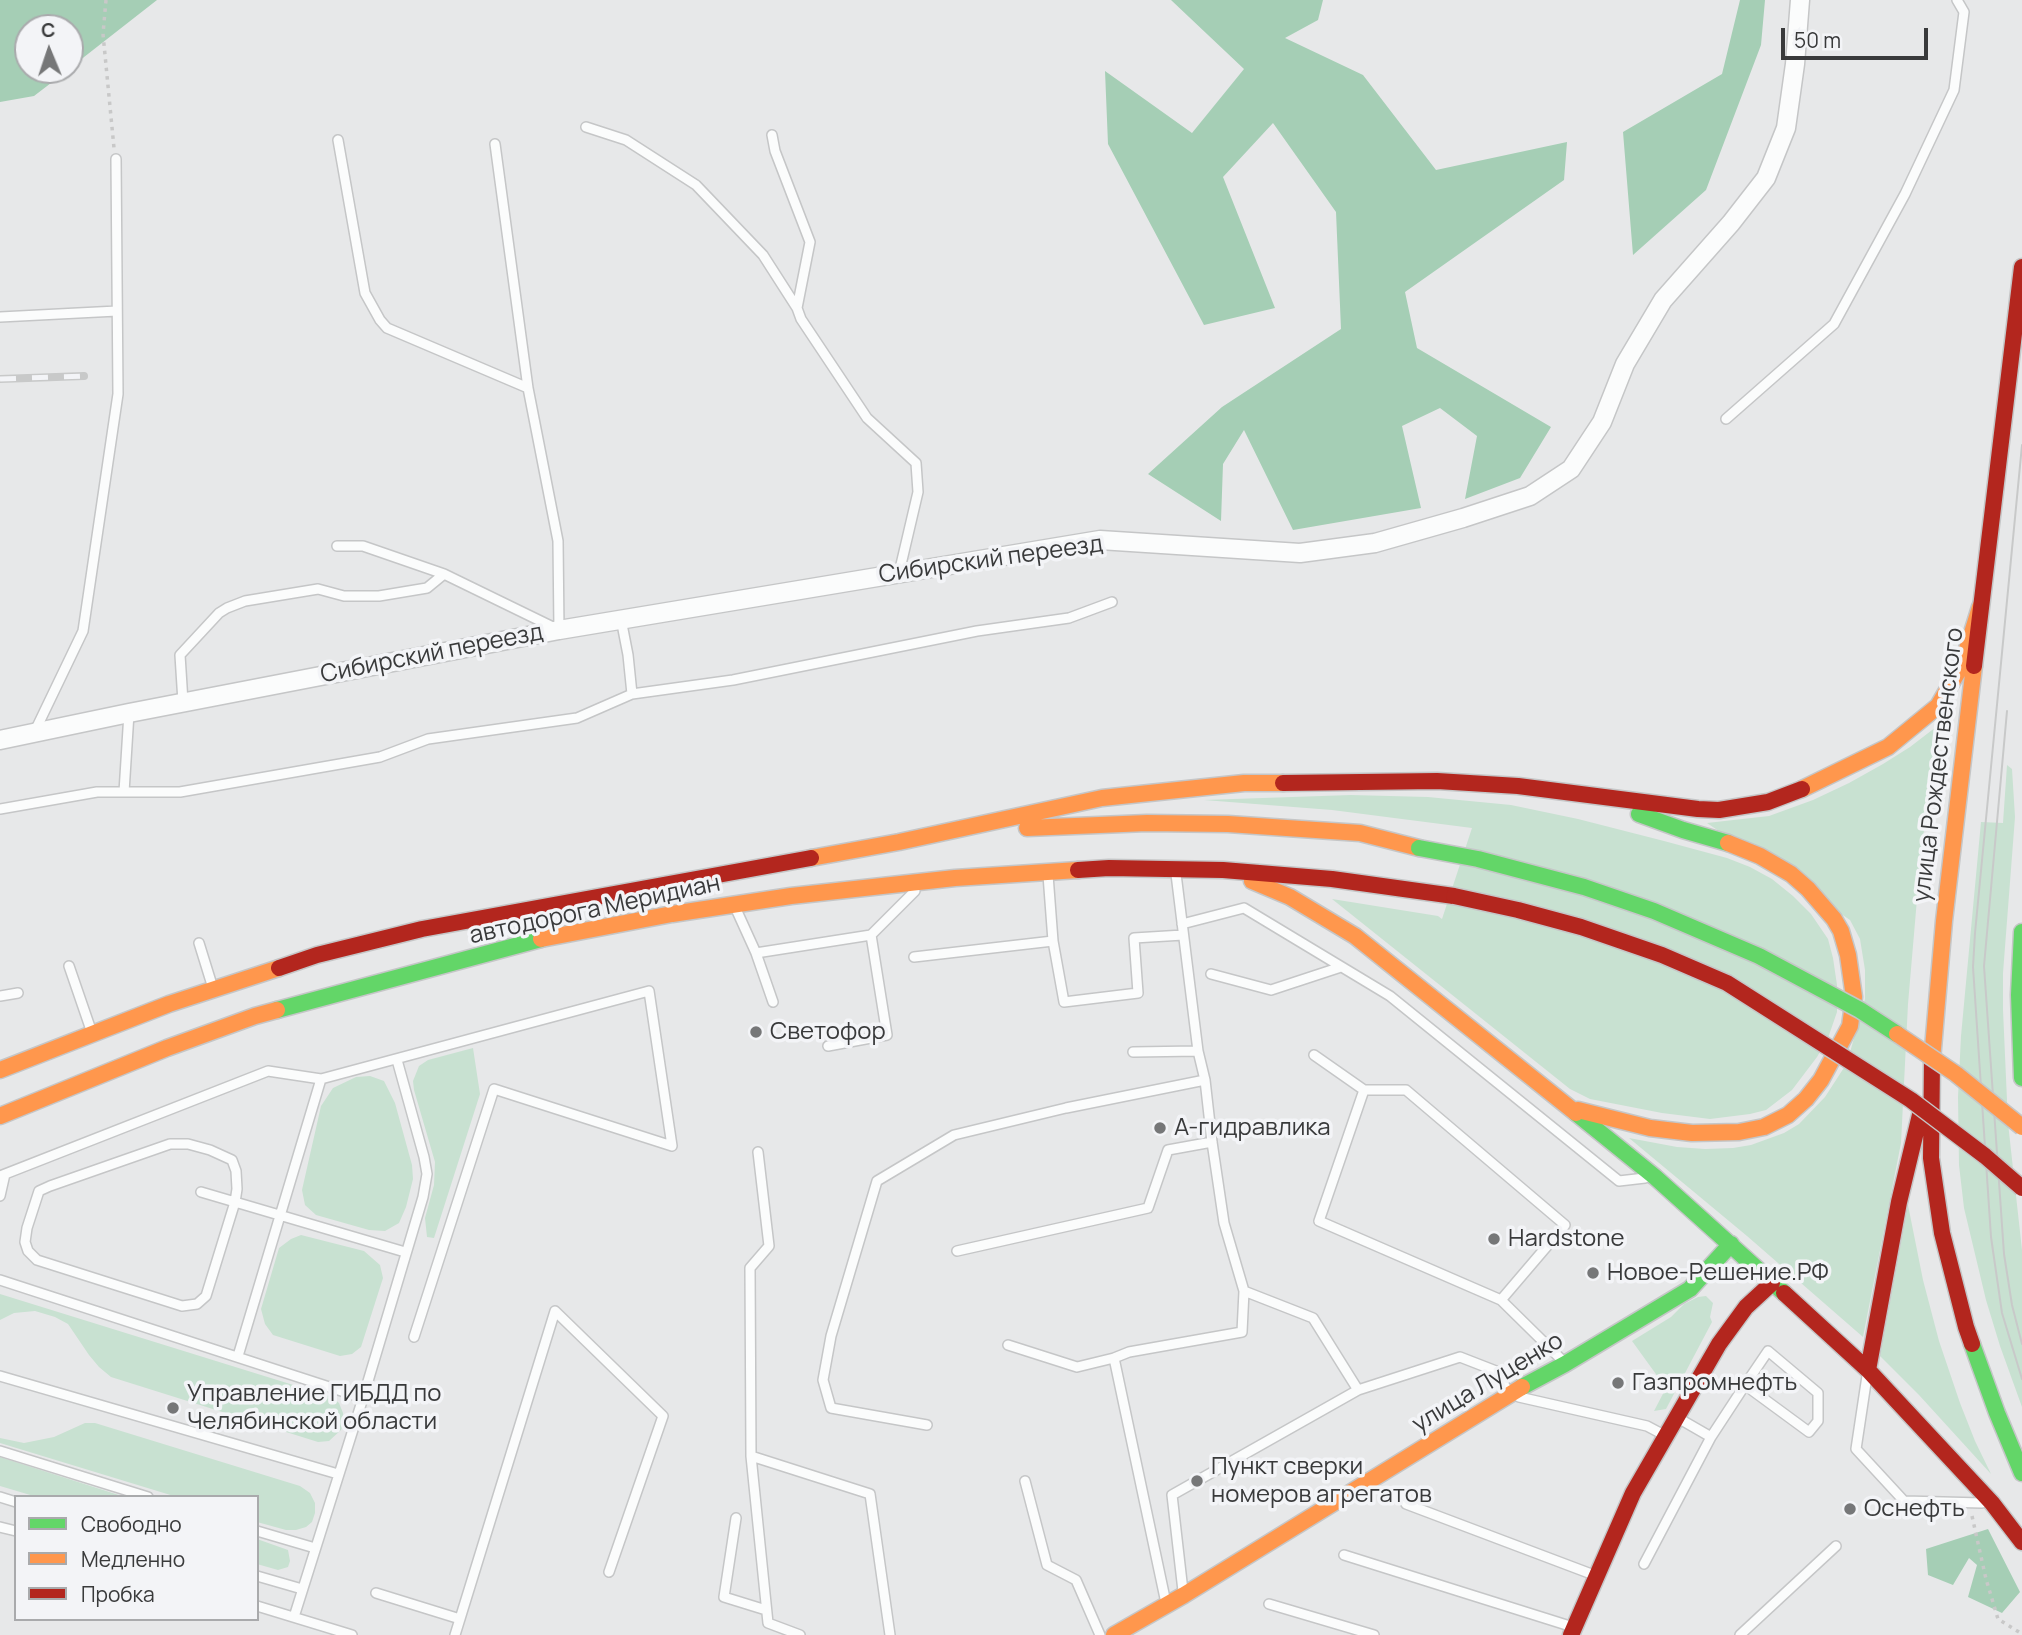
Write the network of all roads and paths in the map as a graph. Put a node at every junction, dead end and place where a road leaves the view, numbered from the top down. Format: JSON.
{"nodes":[{"id":1,"x":106,"y":0,"type":"edge"},
{"id":2,"x":1800,"y":0,"type":"edge"},
{"id":3,"x":1957,"y":0,"type":"edge"},
{"id":4,"x":586,"y":127,"type":"dead end"},
{"id":5,"x":772,"y":135,"type":"dead end"},
{"id":6,"x":338,"y":140,"type":"dead end"},
{"id":7,"x":495,"y":144,"type":"dead end"},
{"id":8,"x":116,"y":159,"type":"joint"},
{"id":9,"x":2022,"y":267,"type":"edge"},
{"id":10,"x":797,"y":309,"type":"junction"},
{"id":11,"x":117,"y":311,"type":"junction"},
{"id":12,"x":0,"y":317,"type":"edge"},
{"id":13,"x":528,"y":388,"type":"junction"},
{"id":14,"x":1726,"y":419,"type":"dead end"},
{"id":15,"x":337,"y":546,"type":"dead end"},
{"id":16,"x":899,"y":573,"type":"junction"},
{"id":17,"x":444,"y":575,"type":"junction"},
{"id":18,"x":1112,"y":602,"type":"dead end"},
{"id":19,"x":1980,"y":607,"type":"junction"},
{"id":20,"x":621,"y":619,"type":"junction"},
{"id":21,"x":559,"y":630,"type":"junction"},
{"id":22,"x":632,"y":694,"type":"junction"},
{"id":23,"x":183,"y":702,"type":"junction"},
{"id":24,"x":129,"y":713,"type":"junction"},
{"id":25,"x":34,"y":733,"type":"junction"},
{"id":26,"x":0,"y":740,"type":"edge"},
{"id":27,"x":124,"y":792,"type":"junction"},
{"id":28,"x":1588,"y":796,"type":"junction"},
{"id":29,"x":0,"y":809,"type":"edge"},
{"id":30,"x":899,"y":842,"type":"junction"},
{"id":31,"x":1176,"y":869,"type":"junction"},
{"id":32,"x":1223,"y":870,"type":"junction"},
{"id":33,"x":1047,"y":871,"type":"junction"},
{"id":34,"x":925,"y":881,"type":"junction"},
{"id":35,"x":734,"y":904,"type":"junction"},
{"id":36,"x":1182,"y":923,"type":"junction"},
{"id":37,"x":2022,"y":932,"type":"edge"},
{"id":38,"x":871,"y":935,"type":"junction"},
{"id":39,"x":1183,"y":935,"type":"junction"},
{"id":40,"x":1053,"y":941,"type":"junction"},
{"id":41,"x":200,"y":943,"type":"dead end"},
{"id":42,"x":755,"y":953,"type":"junction"},
{"id":43,"x":914,"y":957,"type":"dead end"},
{"id":44,"x":69,"y":966,"type":"dead end"},
{"id":45,"x":1341,"y":967,"type":"junction"},
{"id":46,"x":1211,"y":974,"type":"dead end"},
{"id":47,"x":1408,"y":976,"type":"junction"},
{"id":48,"x":213,"y":989,"type":"junction"},
{"id":49,"x":18,"y":993,"type":"dead end"},
{"id":50,"x":0,"y":996,"type":"edge"},
{"id":51,"x":1390,"y":996,"type":"junction"},
{"id":52,"x":2020,"y":997,"type":"edge"},
{"id":53,"x":773,"y":1002,"type":"dead end"},
{"id":54,"x":92,"y":1033,"type":"junction"},
{"id":55,"x":828,"y":1046,"type":"dead end"},
{"id":56,"x":1198,"y":1051,"type":"junction"},
{"id":57,"x":1133,"y":1052,"type":"dead end"},
{"id":58,"x":1314,"y":1055,"type":"dead end"},
{"id":59,"x":397,"y":1059,"type":"junction"},
{"id":60,"x":1932,"y":1065,"type":"junction"},
{"id":61,"x":0,"y":1070,"type":"edge"},
{"id":62,"x":2022,"y":1078,"type":"edge"},
{"id":63,"x":321,"y":1079,"type":"junction"},
{"id":64,"x":1205,"y":1080,"type":"junction"},
{"id":65,"x":1363,"y":1090,"type":"junction"},
{"id":66,"x":1569,"y":1107,"type":"junction"},
{"id":67,"x":0,"y":1116,"type":"edge"},
{"id":68,"x":2022,"y":1127,"type":"edge"},
{"id":69,"x":1212,"y":1142,"type":"junction"},
{"id":70,"x":758,"y":1152,"type":"dead end"},
{"id":71,"x":2,"y":1175,"type":"edge"},
{"id":72,"x":1655,"y":1177,"type":"junction"},
{"id":73,"x":2022,"y":1188,"type":"edge"},
{"id":74,"x":201,"y":1192,"type":"dead end"},
{"id":75,"x":0,"y":1196,"type":"edge"},
{"id":76,"x":235,"y":1202,"type":"junction"},
{"id":77,"x":280,"y":1216,"type":"junction"},
{"id":78,"x":1731,"y":1244,"type":"junction"},
{"id":79,"x":957,"y":1251,"type":"dead end"},
{"id":80,"x":405,"y":1252,"type":"junction"},
{"id":81,"x":0,"y":1280,"type":"edge"},
{"id":82,"x":1772,"y":1283,"type":"junction"},
{"id":83,"x":1244,"y":1291,"type":"junction"},
{"id":84,"x":1501,"y":1300,"type":"junction"},
{"id":85,"x":414,"y":1337,"type":"dead end"},
{"id":86,"x":1008,"y":1345,"type":"dead end"},
{"id":87,"x":238,"y":1356,"type":"junction"},
{"id":88,"x":1114,"y":1358,"type":"junction"},
{"id":89,"x":1566,"y":1364,"type":"junction"},
{"id":90,"x":1868,"y":1370,"type":"junction"},
{"id":91,"x":0,"y":1376,"type":"edge"},
{"id":92,"x":1745,"y":1385,"type":"junction"},
{"id":93,"x":1358,"y":1390,"type":"junction"},
{"id":94,"x":1509,"y":1394,"type":"junction"},
{"id":95,"x":363,"y":1398,"type":"junction"},
{"id":96,"x":1677,"y":1417,"type":"junction"},
{"id":97,"x":928,"y":1425,"type":"dead end"},
{"id":98,"x":1666,"y":1436,"type":"junction"},
{"id":99,"x":1711,"y":1437,"type":"junction"},
{"id":100,"x":0,"y":1451,"type":"edge"},
{"id":101,"x":751,"y":1456,"type":"junction"},
{"id":102,"x":2022,"y":1473,"type":"edge"},
{"id":103,"x":338,"y":1474,"type":"junction"},
{"id":104,"x":1025,"y":1481,"type":"dead end"},
{"id":105,"x":142,"y":1495,"type":"edge"},
{"id":106,"x":1969,"y":1503,"type":"junction"},
{"id":107,"x":1992,"y":1503,"type":"junction"},
{"id":108,"x":1406,"y":1504,"type":"dead end"},
{"id":109,"x":736,"y":1518,"type":"dead end"},
{"id":110,"x":259,"y":1532,"type":"edge"},
{"id":111,"x":2022,"y":1542,"type":"edge"},
{"id":112,"x":1836,"y":1546,"type":"dead end"},
{"id":113,"x":315,"y":1548,"type":"junction"},
{"id":114,"x":1344,"y":1555,"type":"dead end"},
{"id":115,"x":1644,"y":1564,"type":"dead end"},
{"id":116,"x":609,"y":1572,"type":"dead end"},
{"id":117,"x":1595,"y":1575,"type":"junction"},
{"id":118,"x":259,"y":1577,"type":"edge"},
{"id":119,"x":302,"y":1589,"type":"junction"},
{"id":120,"x":376,"y":1593,"type":"dead end"},
{"id":121,"x":1184,"y":1595,"type":"junction"},
{"id":122,"x":1269,"y":1604,"type":"dead end"},
{"id":123,"x":1167,"y":1605,"type":"junction"},
{"id":124,"x":259,"y":1607,"type":"edge"},
{"id":125,"x":766,"y":1610,"type":"junction"},
{"id":126,"x":294,"y":1617,"type":"junction"},
{"id":127,"x":460,"y":1619,"type":"junction"},
{"id":128,"x":1572,"y":1631,"type":"edge"},
{"id":129,"x":2022,"y":1634,"type":"edge"},
{"id":130,"x":352,"y":1635,"type":"edge"},
{"id":131,"x":455,"y":1635,"type":"edge"},
{"id":132,"x":800,"y":1635,"type":"edge"},
{"id":133,"x":890,"y":1635,"type":"edge"},
{"id":134,"x":1100,"y":1635,"type":"edge"},
{"id":135,"x":1114,"y":1635,"type":"edge"},
{"id":136,"x":1374,"y":1635,"type":"edge"},
{"id":137,"x":1740,"y":1635,"type":"edge"}],
"edges":[{"from":1,"to":8,"type":"path"},
{"from":2,"to":16,"type":"street","name":"Сибирский переезд"},
{"from":3,"to":14,"type":"lane"},
{"from":4,"to":10,"type":"lane"},
{"from":5,"to":10,"type":"lane"},
{"from":6,"to":13,"type":"lane"},
{"from":7,"to":13,"type":"lane"},
{"from":8,"to":11,"type":"lane"},
{"from":9,"to":19,"type":"main road","name":"улица Рождественского"},
{"from":10,"to":16,"type":"lane"},
{"from":11,"to":12,"type":"lane"},
{"from":11,"to":25,"type":"lane"},
{"from":13,"to":21,"type":"lane"},
{"from":15,"to":17,"type":"lane"},
{"from":16,"to":20,"type":"street","name":"Сибирский переезд"},
{"from":17,"to":21,"type":"lane"},
{"from":17,"to":23,"type":"lane"},
{"from":18,"to":22,"type":"lane"},
{"from":19,"to":28,"type":"main road"},
{"from":19,"to":60,"type":"main road","name":"улица Рождественского"},
{"from":20,"to":21,"type":"street","name":"Сибирский переезд"},
{"from":20,"to":22,"type":"lane"},
{"from":21,"to":23,"type":"street","name":"Сибирский переезд"},
{"from":22,"to":27,"type":"lane"},
{"from":23,"to":24,"type":"street","name":"Сибирский переезд"},
{"from":24,"to":25,"type":"street","name":"Сибирский переезд"},
{"from":24,"to":27,"type":"lane"},
{"from":25,"to":26,"type":"street","name":"Сибирский переезд"},
{"from":27,"to":29,"type":"lane"},
{"from":28,"to":30,"type":"main road"},
{"from":28,"to":66,"type":"main road"},
{"from":30,"to":48,"type":"main road","name":"автодорога Меридиан"},
{"from":30,"to":68,"type":"main road","bridge":true},
{"from":31,"to":32,"type":"main road","name":"автодорога Меридиан"},
{"from":31,"to":33,"type":"main road","name":"автодорога Меридиан"},
{"from":31,"to":36,"type":"lane"},
{"from":32,"to":47,"type":"main road"},
{"from":32,"to":73,"type":"main road","name":"автодорога Меридиан","bridge":true},
{"from":33,"to":34,"type":"main road","name":"автодорога Меридиан"},
{"from":33,"to":40,"type":"lane"},
{"from":34,"to":35,"type":"main road","name":"автодорога Меридиан"},
{"from":34,"to":38,"type":"lane"},
{"from":35,"to":42,"type":"lane"},
{"from":35,"to":67,"type":"main road","name":"автодорога Меридиан"},
{"from":36,"to":39,"type":"lane"},
{"from":36,"to":45,"type":"lane"},
{"from":37,"to":52,"type":"main road"},
{"from":38,"to":42,"type":"lane"},
{"from":38,"to":55,"type":"lane"},
{"from":39,"to":40,"type":"lane"},
{"from":39,"to":56,"type":"lane"},
{"from":40,"to":43,"type":"lane"},
{"from":41,"to":48,"type":"lane"},
{"from":42,"to":53,"type":"lane"},
{"from":44,"to":54,"type":"lane"},
{"from":45,"to":46,"type":"lane"},
{"from":45,"to":51,"type":"lane"},
{"from":47,"to":51,"type":"lane"},
{"from":47,"to":66,"type":"main road"},
{"from":48,"to":54,"type":"main road","name":"автодорога Меридиан"},
{"from":49,"to":50,"type":"lane"},
{"from":51,"to":72,"type":"lane"},
{"from":52,"to":62,"type":"main road"},
{"from":54,"to":61,"type":"main road","name":"автодорога Меридиан"},
{"from":56,"to":57,"type":"lane"},
{"from":56,"to":64,"type":"lane"},
{"from":58,"to":65,"type":"lane"},
{"from":59,"to":63,"type":"lane"},
{"from":59,"to":80,"type":"lane"},
{"from":59,"to":85,"type":"lane"},
{"from":60,"to":90,"type":"main road"},
{"from":60,"to":102,"type":"main road","name":"улица Рождественского"},
{"from":63,"to":71,"type":"lane"},
{"from":63,"to":77,"type":"lane"},
{"from":64,"to":69,"type":"lane"},
{"from":64,"to":97,"type":"lane"},
{"from":65,"to":84,"type":"lane"},
{"from":65,"to":84,"type":"lane"},
{"from":66,"to":72,"type":"main road"},
{"from":69,"to":79,"type":"lane"},
{"from":69,"to":83,"type":"lane"},
{"from":70,"to":101,"type":"lane"},
{"from":71,"to":75,"type":"lane"},
{"from":72,"to":78,"type":"main road"},
{"from":74,"to":76,"type":"lane"},
{"from":76,"to":76,"type":"lane"},
{"from":76,"to":77,"type":"lane"},
{"from":77,"to":80,"type":"lane"},
{"from":77,"to":87,"type":"lane"},
{"from":78,"to":82,"type":"main road"},
{"from":78,"to":89,"type":"main road","name":"улица Луценко"},
{"from":80,"to":95,"type":"lane"},
{"from":81,"to":87,"type":"lane"},
{"from":82,"to":90,"type":"main road"},
{"from":82,"to":96,"type":"main road"},
{"from":83,"to":88,"type":"lane"},
{"from":83,"to":93,"type":"lane"},
{"from":84,"to":89,"type":"lane"},
{"from":86,"to":88,"type":"lane"},
{"from":87,"to":95,"type":"lane"},
{"from":88,"to":123,"type":"lane"},
{"from":89,"to":94,"type":"main road","name":"улица Луценко"},
{"from":90,"to":106,"type":"lane"},
{"from":90,"to":107,"type":"main road"},
{"from":91,"to":103,"type":"lane"},
{"from":92,"to":92,"type":"lane"},
{"from":92,"to":99,"type":"lane"},
{"from":93,"to":94,"type":"lane"},
{"from":93,"to":121,"type":"lane"},
{"from":94,"to":98,"type":"lane"},
{"from":94,"to":121,"type":"main road","name":"улица Луценко"},
{"from":95,"to":103,"type":"lane"},
{"from":96,"to":98,"type":"main road"},
{"from":96,"to":99,"type":"lane"},
{"from":98,"to":117,"type":"main road"},
{"from":99,"to":115,"type":"lane"},
{"from":100,"to":105,"type":"lane"},
{"from":101,"to":125,"type":"lane"},
{"from":101,"to":133,"type":"lane"},
{"from":103,"to":113,"type":"lane"},
{"from":104,"to":134,"type":"lane"},
{"from":106,"to":107,"type":"lane"},
{"from":106,"to":129,"type":"path"},
{"from":107,"to":111,"type":"main road"},
{"from":108,"to":117,"type":"lane"},
{"from":109,"to":125,"type":"lane"},
{"from":110,"to":113,"type":"lane"},
{"from":112,"to":137,"type":"lane"},
{"from":113,"to":119,"type":"lane"},
{"from":114,"to":128,"type":"lane"},
{"from":116,"to":127,"type":"lane"},
{"from":117,"to":128,"type":"main road"},
{"from":118,"to":119,"type":"lane"},
{"from":119,"to":126,"type":"lane"},
{"from":120,"to":127,"type":"lane"},
{"from":121,"to":123,"type":"main road","name":"улица Луценко"},
{"from":122,"to":136,"type":"lane"},
{"from":123,"to":135,"type":"main road","name":"улица Луценко"},
{"from":124,"to":126,"type":"lane"},
{"from":125,"to":132,"type":"lane"},
{"from":126,"to":130,"type":"lane"},
{"from":127,"to":131,"type":"lane"}]}
